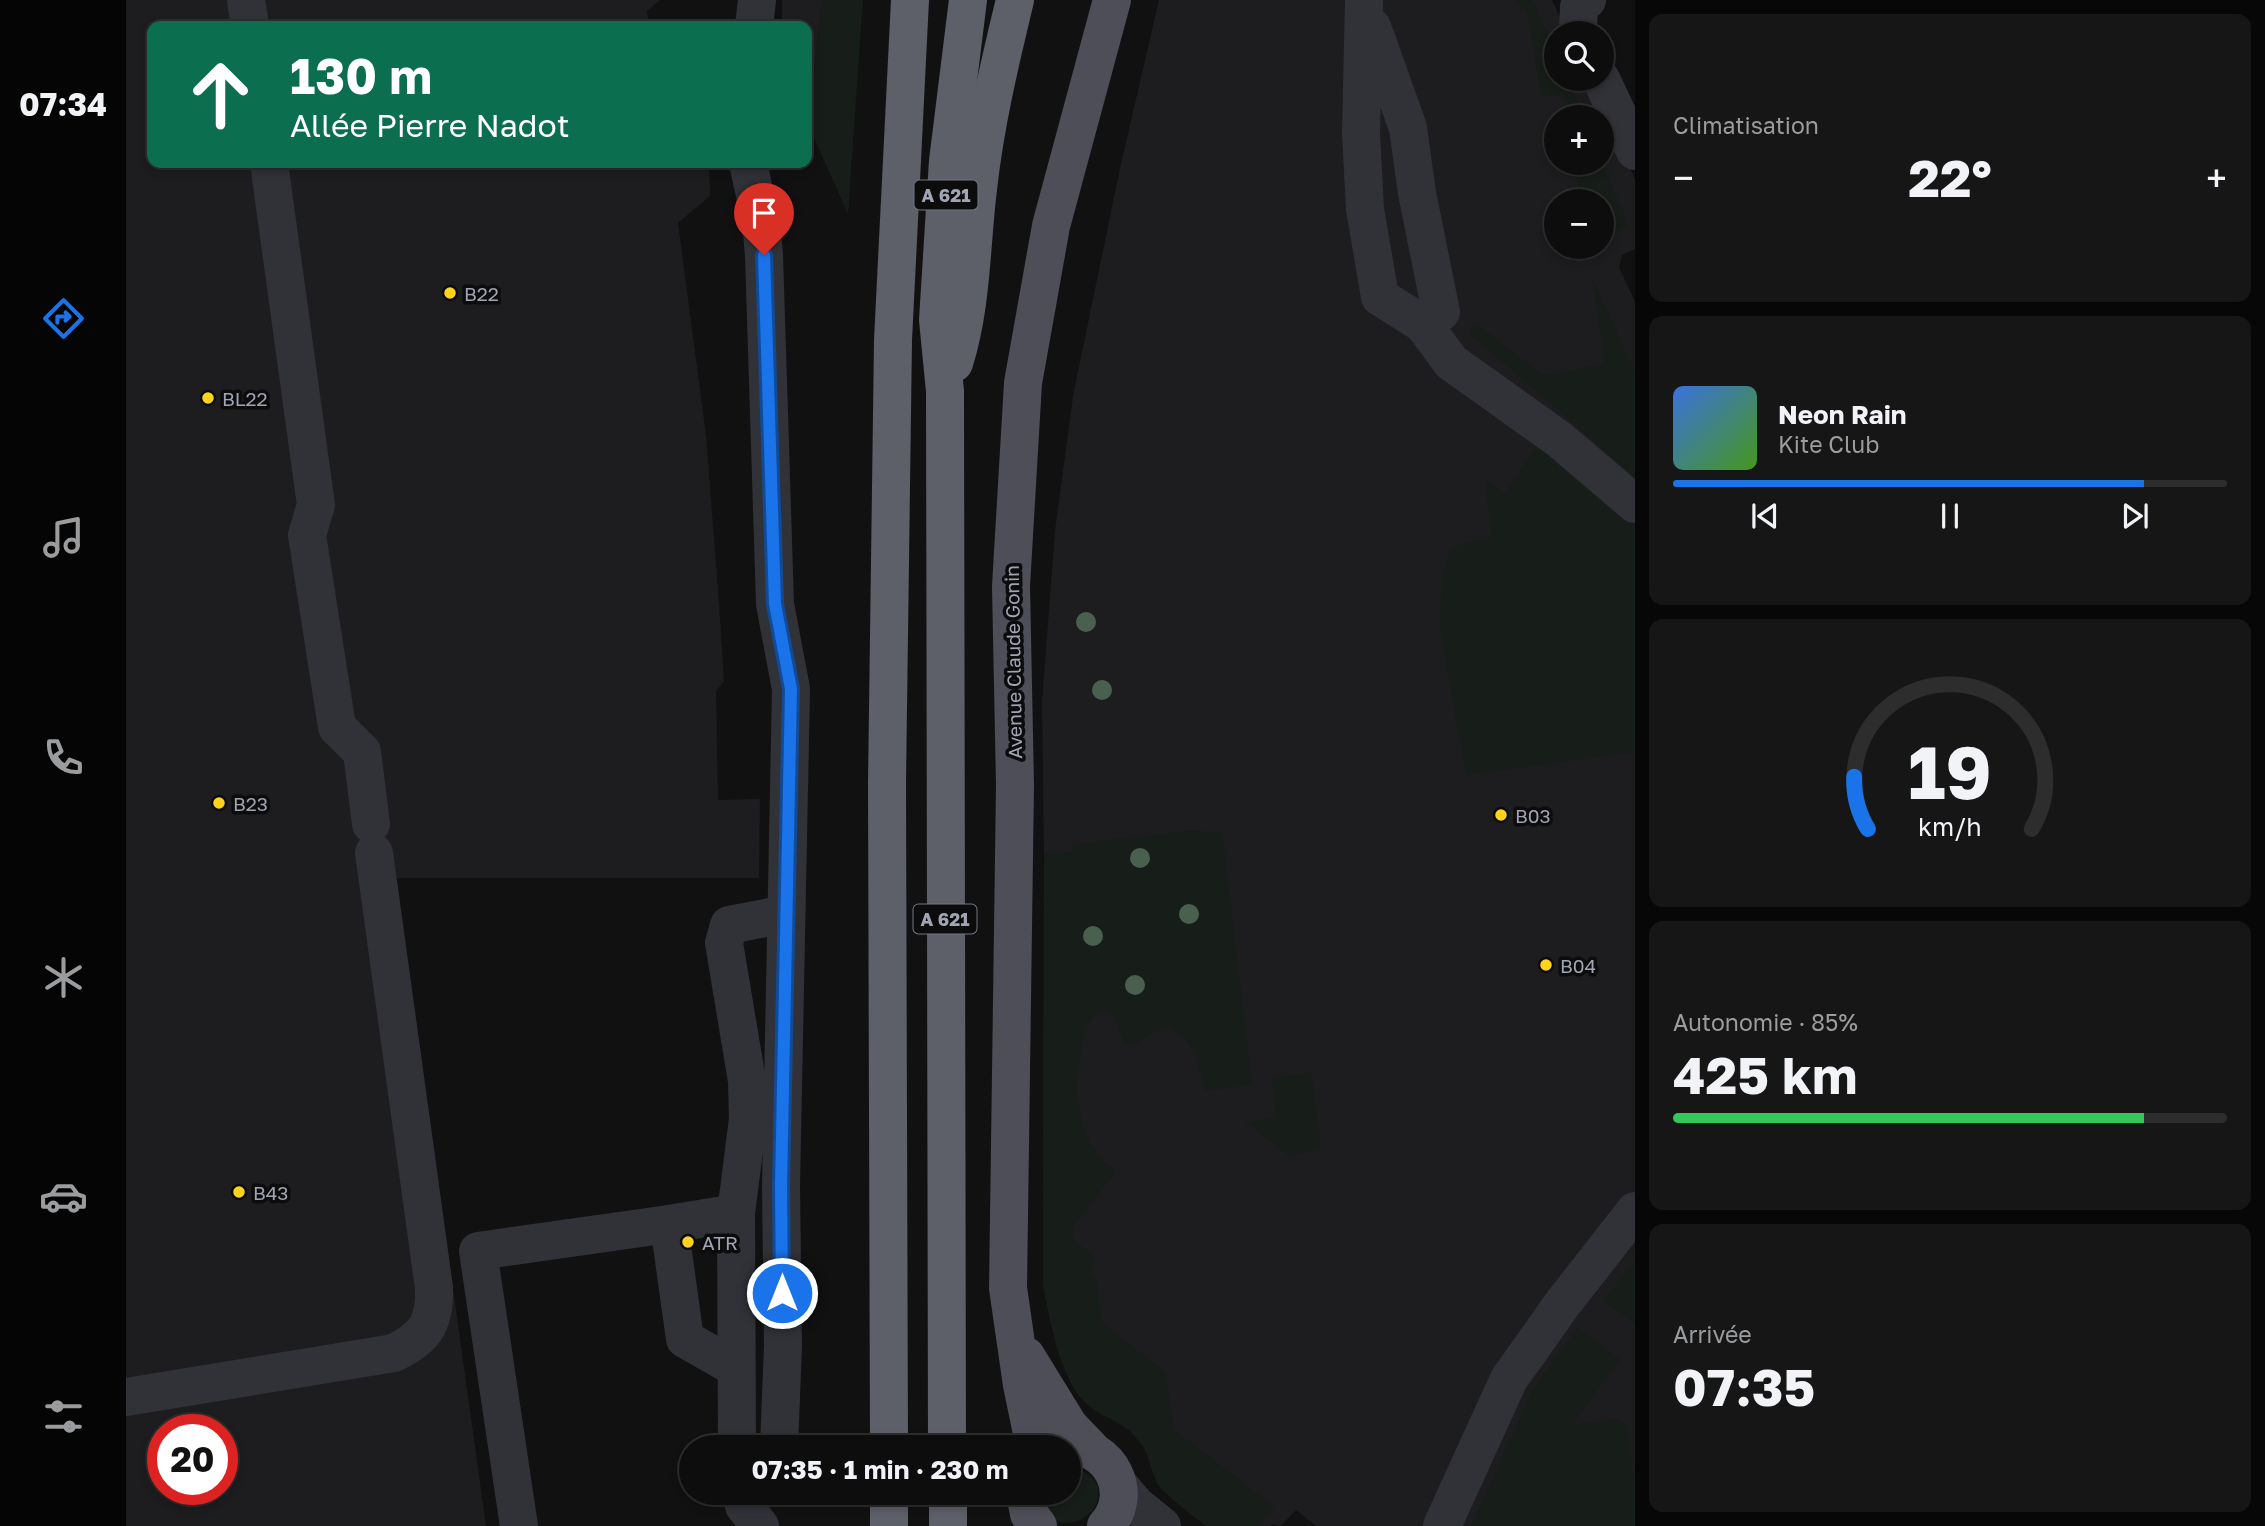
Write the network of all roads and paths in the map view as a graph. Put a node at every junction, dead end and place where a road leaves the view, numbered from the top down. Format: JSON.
{"nodes":[{"id":1,"x":246,"y":0,"type":"edge"},
{"id":2,"x":757,"y":0,"type":"edge"},
{"id":3,"x":910,"y":0,"type":"edge"},
{"id":4,"x":920,"y":0,"type":"edge"},
{"id":5,"x":968,"y":0,"type":"edge"},
{"id":6,"x":1015,"y":0,"type":"edge"},
{"id":7,"x":1112,"y":0,"type":"edge"},
{"id":8,"x":1587,"y":0,"type":"edge"},
{"id":9,"x":1365,"y":4,"type":"edge"},
{"id":10,"x":249,"y":21,"type":"edge"},
{"id":11,"x":755,"y":21,"type":"edge"},
{"id":12,"x":1578,"y":21,"type":"edge"},
{"id":13,"x":1607,"y":91,"type":"edge"},
{"id":14,"x":905,"y":114,"type":"junction"},
{"id":15,"x":1635,"y":151,"type":"edge"},
{"id":16,"x":270,"y":168,"type":"edge"},
{"id":17,"x":749,"y":168,"type":"edge"},
{"id":18,"x":1423,"y":324,"type":"junction"},
{"id":19,"x":945,"y":391,"type":"junction"},
{"id":20,"x":1635,"y":504,"type":"edge"},
{"id":21,"x":786,"y":914,"type":"junction"},
{"id":22,"x":1635,"y":1211,"type":"edge"},
{"id":23,"x":736,"y":1213,"type":"junction"},
{"id":24,"x":669,"y":1224,"type":"junction"},
{"id":25,"x":1016,"y":1335,"type":"junction"},
{"id":26,"x":736,"y":1368,"type":"junction"},
{"id":27,"x":126,"y":1397,"type":"edge"},
{"id":28,"x":737,"y":1435,"type":"edge"},
{"id":29,"x":779,"y":1435,"type":"edge"},
{"id":30,"x":889,"y":1435,"type":"edge"},
{"id":31,"x":947,"y":1435,"type":"edge"},
{"id":32,"x":1032,"y":1435,"type":"edge"},
{"id":33,"x":1071,"y":1435,"type":"edge"},
{"id":34,"x":1081,"y":1451,"type":"edge"},
{"id":35,"x":1119,"y":1485,"type":"junction"},
{"id":36,"x":744,"y":1505,"type":"edge"},
{"id":37,"x":772,"y":1505,"type":"edge"},
{"id":38,"x":889,"y":1505,"type":"edge"},
{"id":39,"x":948,"y":1505,"type":"edge"},
{"id":40,"x":519,"y":1526,"type":"edge"},
{"id":41,"x":760,"y":1526,"type":"edge"},
{"id":42,"x":768,"y":1526,"type":"edge"},
{"id":43,"x":889,"y":1526,"type":"edge"},
{"id":44,"x":948,"y":1526,"type":"edge"},
{"id":45,"x":1106,"y":1526,"type":"edge"},
{"id":46,"x":1162,"y":1526,"type":"edge"},
{"id":47,"x":1441,"y":1526,"type":"edge"}],
"edges":[{"from":1,"to":10,"type":"street"},
{"from":2,"to":11,"type":"street"},
{"from":3,"to":14,"type":"highway"},
{"from":4,"to":14,"type":"highway","number":"A 621"},
{"from":5,"to":19,"type":"highway","number":"A 621"},
{"from":6,"to":19,"type":"highway"},
{"from":7,"to":25,"type":"main road","name":"Avenue Claude Gonin"},
{"from":8,"to":12,"type":"street"},
{"from":9,"to":18,"type":"street"},
{"from":9,"to":18,"type":"street"},
{"from":13,"to":15,"type":"street"},
{"from":14,"to":30,"type":"highway","number":"A 621"},
{"from":16,"to":27,"type":"street"},
{"from":17,"to":21,"type":"street"},
{"from":18,"to":20,"type":"street"},
{"from":19,"to":31,"type":"highway","number":"A 621"},
{"from":21,"to":23,"type":"street"},
{"from":21,"to":29,"type":"street"},
{"from":22,"to":47,"type":"street"},
{"from":23,"to":24,"type":"street"},
{"from":23,"to":26,"type":"street"},
{"from":24,"to":26,"type":"street"},
{"from":24,"to":40,"type":"street"},
{"from":25,"to":32,"type":"main road","name":"Avenue Claude Gonin"},
{"from":25,"to":33,"type":"main road","name":"Avenue Claude Gonin"},
{"from":26,"to":28,"type":"street"},
{"from":34,"to":35,"type":"main road","name":"Avenue Claude Gonin"},
{"from":35,"to":45,"type":"main road"},
{"from":35,"to":46,"type":"street"},
{"from":36,"to":41,"type":"street"},
{"from":37,"to":42,"type":"street"},
{"from":38,"to":43,"type":"highway"},
{"from":39,"to":44,"type":"highway"}]}
